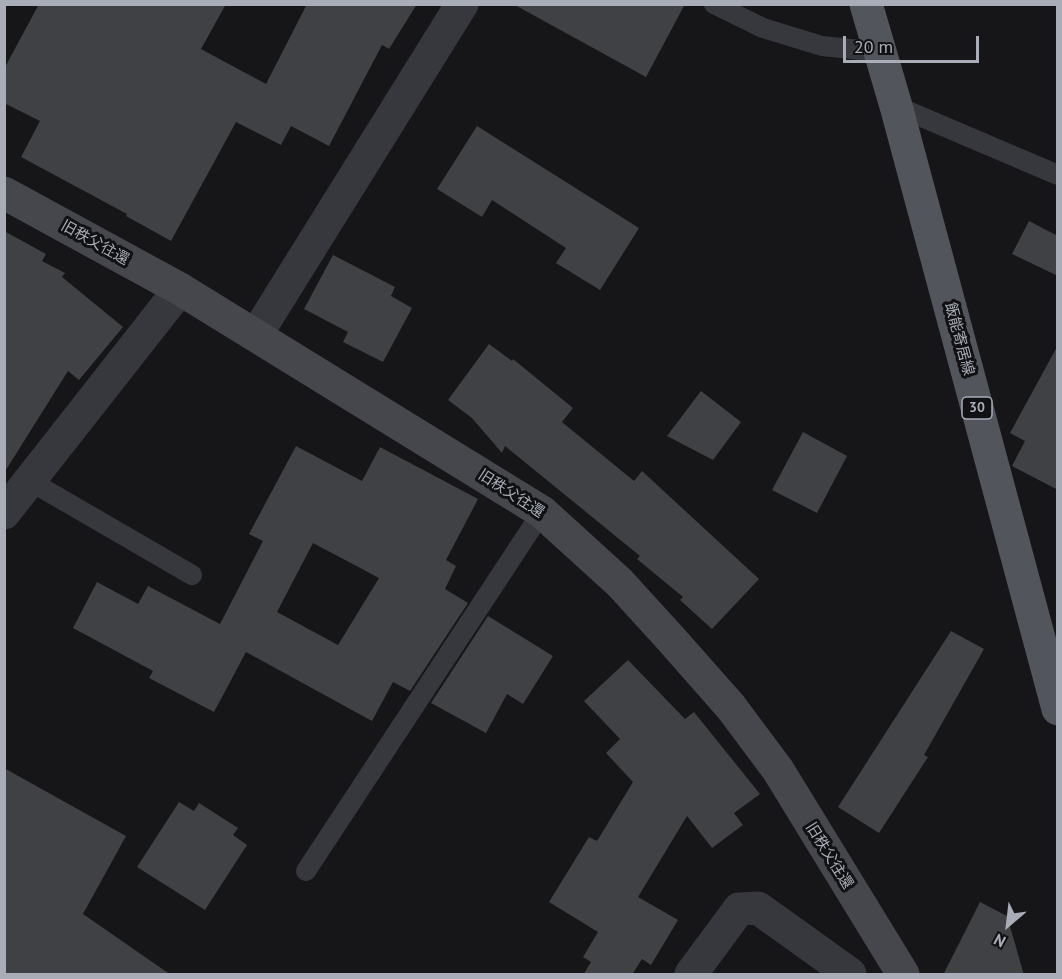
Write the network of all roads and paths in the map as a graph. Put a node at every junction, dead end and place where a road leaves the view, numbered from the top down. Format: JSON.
{"nodes":[{"id":1,"x":462,"y":4,"type":"edge"},
{"id":2,"x":714,"y":4,"type":"edge"},
{"id":3,"x":866,"y":4,"type":"edge"},
{"id":4,"x":880,"y":52,"type":"junction"},
{"id":5,"x":896,"y":106,"type":"junction"},
{"id":6,"x":1058,"y":175,"type":"edge"},
{"id":7,"x":4,"y":193,"type":"edge"},
{"id":8,"x":180,"y":289,"type":"junction"},
{"id":9,"x":256,"y":335,"type":"junction"},
{"id":10,"x":13,"y":496,"type":"edge"},
{"id":11,"x":542,"y":512,"type":"junction"},
{"id":12,"x":192,"y":575,"type":"dead end"},
{"id":13,"x":1058,"y":709,"type":"edge"},
{"id":14,"x":306,"y":871,"type":"dead end"},
{"id":15,"x":891,"y":966,"type":"edge"},
{"id":16,"x":691,"y":975,"type":"edge"},
{"id":17,"x":850,"y":975,"type":"edge"}],
"edges":[{"from":1,"to":9,"type":"street"},
{"from":2,"to":4,"type":"lane"},
{"from":3,"to":4,"type":"main road","name":"飯能寄居線","number":"30"},
{"from":4,"to":5,"type":"main road","name":"飯能寄居線","number":"30"},
{"from":5,"to":6,"type":"lane"},
{"from":5,"to":13,"type":"main road","name":"飯能寄居線","number":"30"},
{"from":7,"to":8,"type":"street","name":"旧秩父往還"},
{"from":8,"to":9,"type":"street","name":"旧秩父往還"},
{"from":8,"to":10,"type":"street"},
{"from":9,"to":11,"type":"street","name":"旧秩父往還"},
{"from":10,"to":12,"type":"lane"},
{"from":11,"to":14,"type":"lane"},
{"from":11,"to":15,"type":"street","name":"旧秩父往還"},
{"from":16,"to":17,"type":"street"}]}
